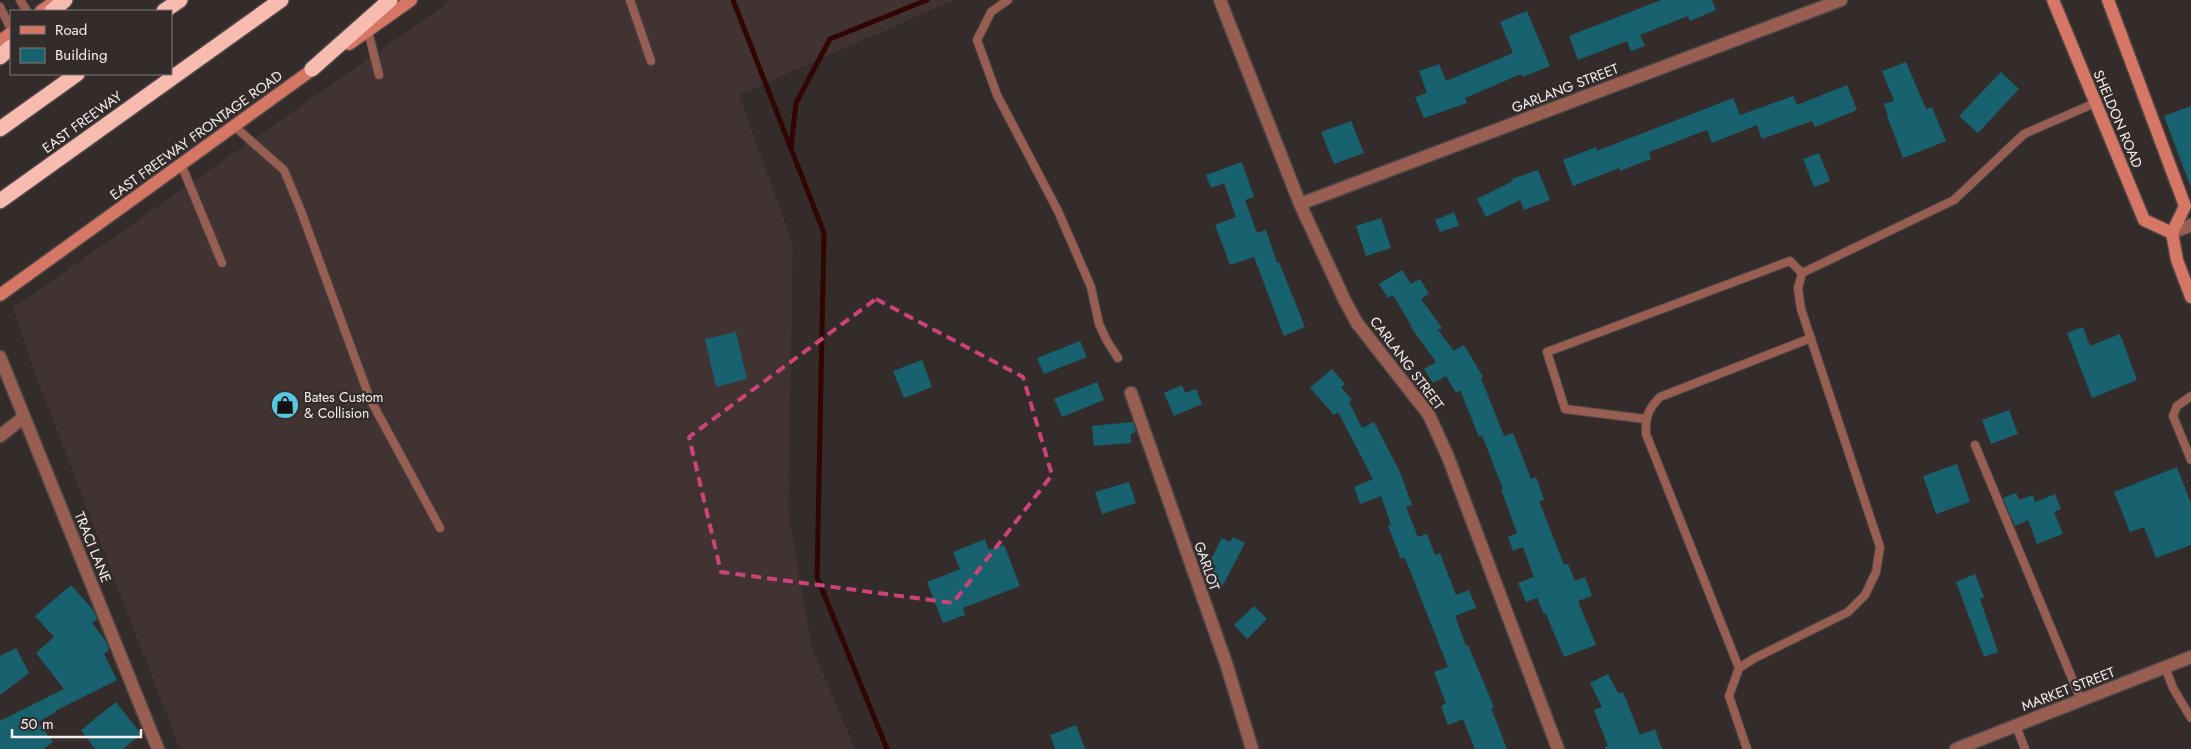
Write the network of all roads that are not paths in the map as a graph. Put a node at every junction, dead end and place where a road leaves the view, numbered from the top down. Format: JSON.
{"nodes":[{"id":1,"x":57,"y":0,"type":"edge"},
{"id":2,"x":65,"y":0,"type":"edge"},
{"id":3,"x":180,"y":0,"type":"edge"},
{"id":4,"x":281,"y":0,"type":"edge"},
{"id":5,"x":390,"y":0,"type":"edge"},
{"id":6,"x":411,"y":0,"type":"edge"},
{"id":7,"x":630,"y":0,"type":"edge"},
{"id":8,"x":1008,"y":0,"type":"edge"},
{"id":9,"x":1220,"y":0,"type":"edge"},
{"id":10,"x":1841,"y":0,"type":"edge"},
{"id":11,"x":2053,"y":0,"type":"edge"},
{"id":12,"x":2108,"y":0,"type":"edge"},
{"id":13,"x":0,"y":7,"type":"edge"},
{"id":14,"x":42,"y":10,"type":"edge"},
{"id":15,"x":53,"y":10,"type":"edge"},
{"id":16,"x":165,"y":10,"type":"edge"},
{"id":17,"x":10,"y":27,"type":"edge"},
{"id":18,"x":368,"y":30,"type":"junction"},
{"id":19,"x":10,"y":48,"type":"edge"},
{"id":20,"x":0,"y":57,"type":"edge"},
{"id":21,"x":651,"y":61,"type":"dead end"},
{"id":22,"x":312,"y":69,"type":"junction"},
{"id":23,"x":76,"y":75,"type":"edge"},
{"id":24,"x":379,"y":75,"type":"dead end"},
{"id":25,"x":2095,"y":103,"type":"junction"},
{"id":26,"x":234,"y":126,"type":"junction"},
{"id":27,"x":0,"y":129,"type":"edge"},
{"id":28,"x":182,"y":164,"type":"junction"},
{"id":29,"x":0,"y":201,"type":"edge"},
{"id":30,"x":1300,"y":204,"type":"junction"},
{"id":31,"x":2191,"y":225,"type":"edge"},
{"id":32,"x":2172,"y":233,"type":"junction"},
{"id":33,"x":222,"y":263,"type":"dead end"},
{"id":34,"x":1802,"y":274,"type":"junction"},
{"id":35,"x":0,"y":295,"type":"edge"},
{"id":36,"x":2191,"y":297,"type":"edge"},
{"id":37,"x":1811,"y":338,"type":"junction"},
{"id":38,"x":0,"y":357,"type":"edge"},
{"id":39,"x":1118,"y":358,"type":"dead end"},
{"id":40,"x":1131,"y":393,"type":"dead end"},
{"id":41,"x":2191,"y":396,"type":"edge"},
{"id":42,"x":24,"y":417,"type":"junction"},
{"id":43,"x":1645,"y":419,"type":"junction"},
{"id":44,"x":0,"y":436,"type":"edge"},
{"id":45,"x":1976,"y":445,"type":"dead end"},
{"id":46,"x":2191,"y":460,"type":"edge"},
{"id":47,"x":440,"y":528,"type":"dead end"},
{"id":48,"x":2191,"y":657,"type":"edge"},
{"id":49,"x":2165,"y":667,"type":"junction"},
{"id":50,"x":1739,"y":668,"type":"junction"},
{"id":51,"x":2081,"y":700,"type":"junction"},
{"id":52,"x":2191,"y":718,"type":"edge"},
{"id":53,"x":2016,"y":726,"type":"junction"},
{"id":54,"x":158,"y":749,"type":"edge"},
{"id":55,"x":1252,"y":749,"type":"edge"},
{"id":56,"x":1558,"y":749,"type":"edge"},
{"id":57,"x":1747,"y":749,"type":"edge"},
{"id":58,"x":1956,"y":749,"type":"edge"},
{"id":59,"x":2024,"y":749,"type":"edge"}],
"edges":[{"from":1,"to":14,"type":"main road"},
{"from":2,"to":15,"type":"highway"},
{"from":3,"to":16,"type":"highway"},
{"from":4,"to":29,"type":"highway","name":"EAST FREEWAY"},
{"from":5,"to":22,"type":"highway"},
{"from":6,"to":18,"type":"main road","name":"EAST FREEWAY FRONTAGE ROAD"},
{"from":7,"to":21,"type":"lane"},
{"from":8,"to":39,"type":"lane"},
{"from":9,"to":30,"type":"street","name":"CARLANG STREET"},
{"from":10,"to":30,"type":"street","name":"GARLANG STREET"},
{"from":11,"to":25,"type":"main road","name":"SHELDON ROAD"},
{"from":12,"to":32,"type":"main road"},
{"from":13,"to":17,"type":"lane"},
{"from":18,"to":22,"type":"main road","name":"EAST FREEWAY FRONTAGE ROAD"},
{"from":18,"to":24,"type":"lane"},
{"from":19,"to":20,"type":"highway"},
{"from":22,"to":26,"type":"main road","name":"EAST FREEWAY FRONTAGE ROAD"},
{"from":23,"to":27,"type":"highway"},
{"from":25,"to":32,"type":"main road","name":"SHELDON ROAD"},
{"from":25,"to":34,"type":"lane"},
{"from":26,"to":28,"type":"main road","name":"EAST FREEWAY FRONTAGE ROAD"},
{"from":26,"to":47,"type":"lane"},
{"from":28,"to":33,"type":"lane"},
{"from":28,"to":35,"type":"main road","name":"EAST FREEWAY FRONTAGE ROAD"},
{"from":30,"to":56,"type":"street","name":"CARLANG STREET"},
{"from":31,"to":32,"type":"street"},
{"from":32,"to":36,"type":"main road"},
{"from":34,"to":37,"type":"lane"},
{"from":34,"to":43,"type":"lane"},
{"from":37,"to":43,"type":"lane"},
{"from":37,"to":50,"type":"lane"},
{"from":38,"to":42,"type":"street","name":"TRACI LANE"},
{"from":40,"to":55,"type":"street","name":"GARLOT"},
{"from":41,"to":46,"type":"lane"},
{"from":42,"to":44,"type":"street"},
{"from":42,"to":54,"type":"street","name":"TRACI LANE"},
{"from":43,"to":50,"type":"lane"},
{"from":45,"to":51,"type":"lane"},
{"from":48,"to":49,"type":"street","name":"MARKET STREET"},
{"from":49,"to":51,"type":"street","name":"MARKET STREET"},
{"from":49,"to":52,"type":"lane"},
{"from":50,"to":57,"type":"lane"},
{"from":51,"to":53,"type":"street","name":"MARKET STREET"},
{"from":53,"to":58,"type":"street","name":"MARKET STREET"},
{"from":53,"to":59,"type":"lane"}]}
